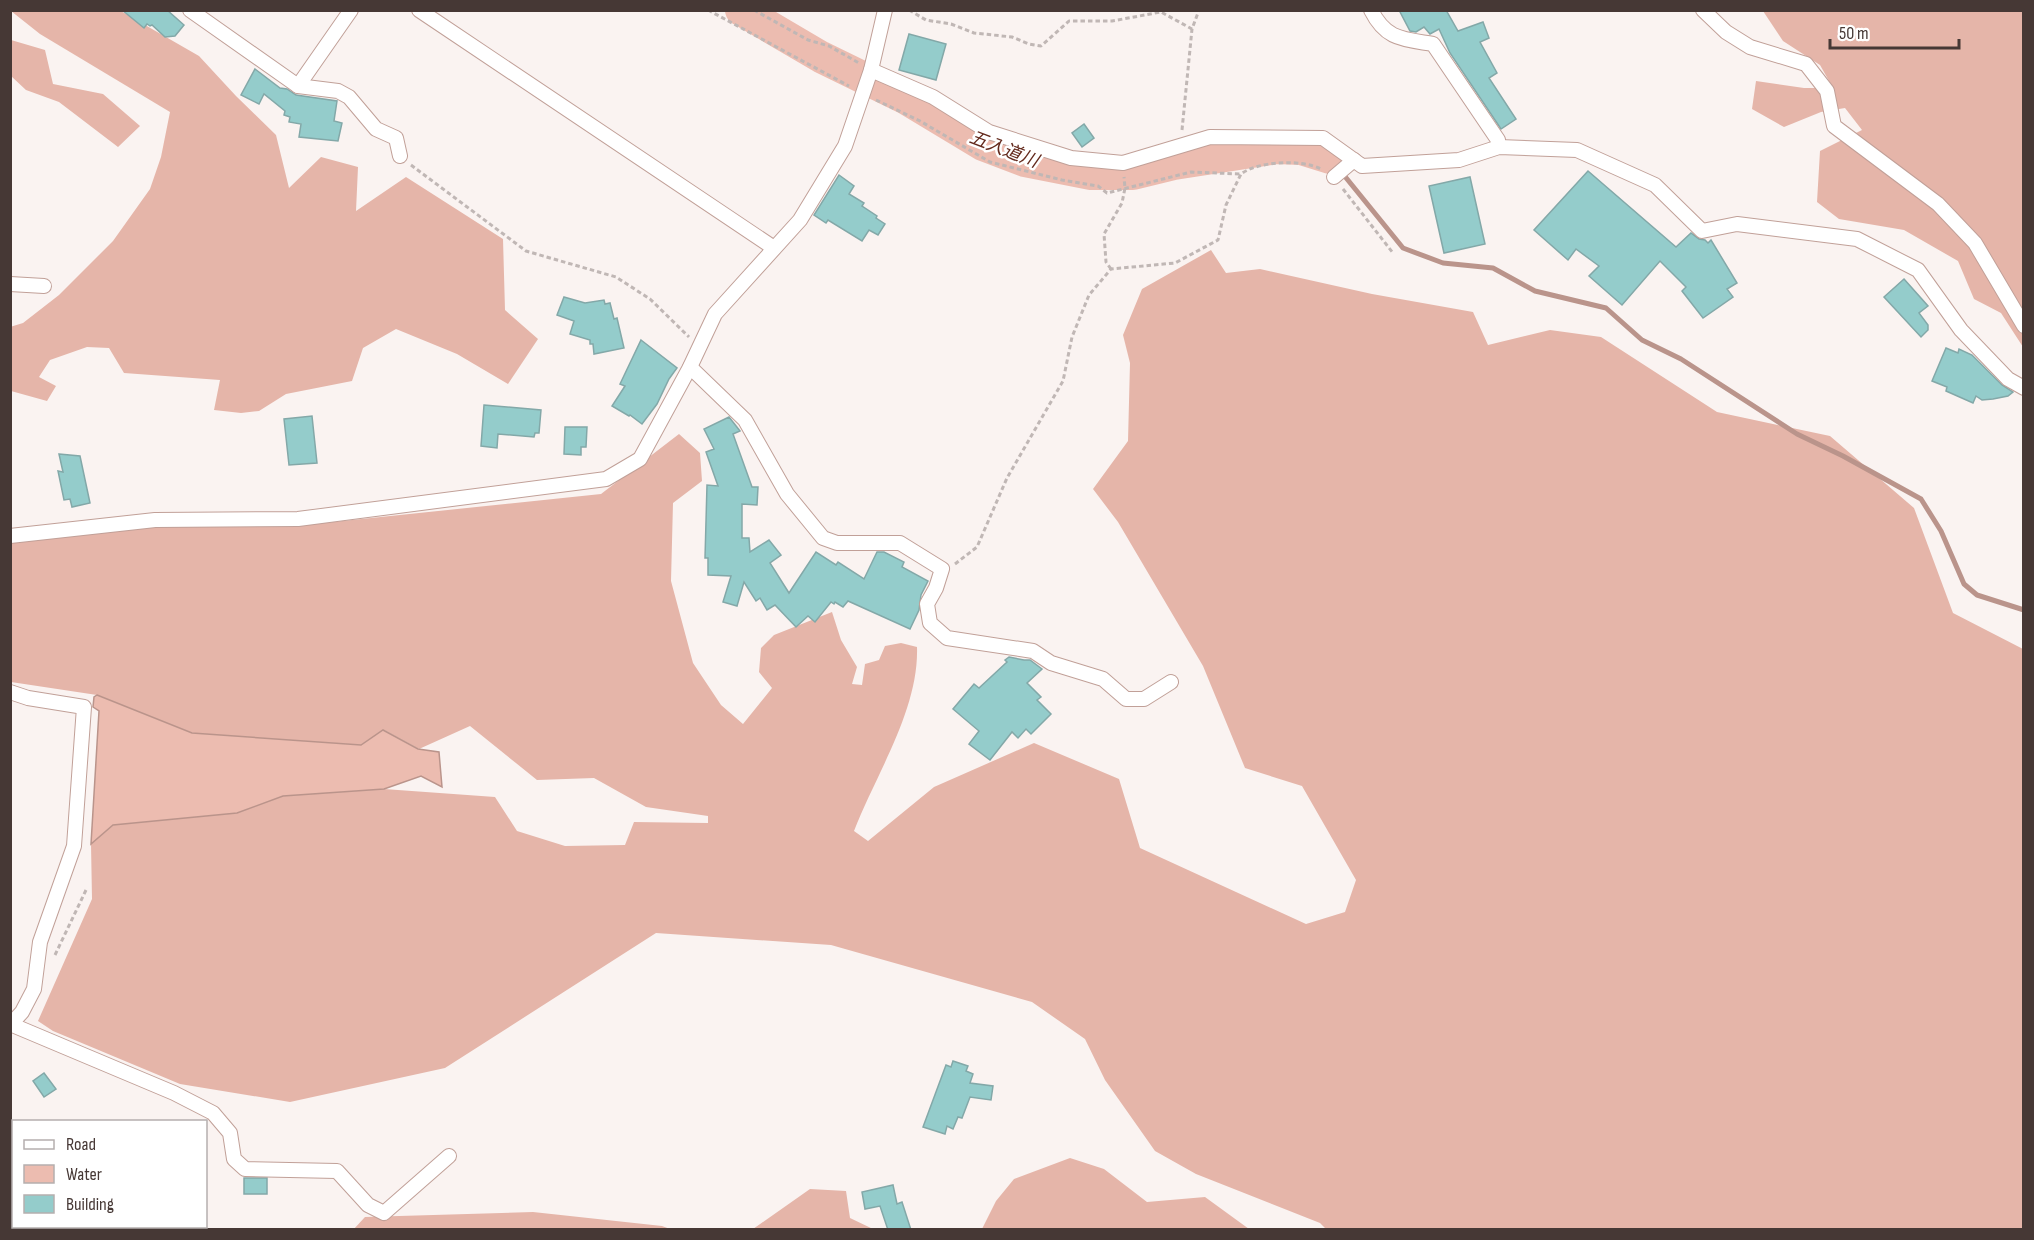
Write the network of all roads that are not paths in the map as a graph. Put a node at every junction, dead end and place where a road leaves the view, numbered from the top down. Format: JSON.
{"nodes":[{"id":1,"x":190,"y":10,"type":"edge"},
{"id":2,"x":351,"y":10,"type":"edge"},
{"id":3,"x":419,"y":10,"type":"edge"},
{"id":4,"x":885,"y":10,"type":"edge"},
{"id":5,"x":1371,"y":10,"type":"edge"},
{"id":6,"x":1703,"y":10,"type":"edge"},
{"id":7,"x":871,"y":70,"type":"junction"},
{"id":8,"x":298,"y":86,"type":"junction"},
{"id":9,"x":1499,"y":147,"type":"junction"},
{"id":10,"x":400,"y":156,"type":"road end"},
{"id":11,"x":1354,"y":160,"type":"junction"},
{"id":12,"x":1334,"y":177,"type":"road end"},
{"id":13,"x":774,"y":248,"type":"junction"},
{"id":14,"x":10,"y":284,"type":"edge"},
{"id":15,"x":44,"y":286,"type":"dead end"},
{"id":16,"x":2024,"y":326,"type":"edge"},
{"id":17,"x":690,"y":368,"type":"junction"},
{"id":18,"x":2024,"y":388,"type":"edge"},
{"id":19,"x":10,"y":536,"type":"edge"},
{"id":20,"x":1171,"y":682,"type":"dead end"},
{"id":21,"x":10,"y":692,"type":"edge"},
{"id":22,"x":11,"y":1024,"type":"edge"},
{"id":23,"x":449,"y":1156,"type":"dead end"}],
"edges":[{"from":1,"to":8,"type":"street"},
{"from":2,"to":8,"type":"street"},
{"from":3,"to":13,"type":"street"},
{"from":4,"to":7,"type":"street"},
{"from":5,"to":9,"type":"street"},
{"from":6,"to":16,"type":"street"},
{"from":7,"to":11,"type":"street"},
{"from":7,"to":13,"type":"street"},
{"from":8,"to":10,"type":"street"},
{"from":9,"to":11,"type":"street"},
{"from":9,"to":18,"type":"street"},
{"from":11,"to":12,"type":"street"},
{"from":13,"to":17,"type":"street"},
{"from":14,"to":15,"type":"street"},
{"from":17,"to":19,"type":"street"},
{"from":17,"to":20,"type":"street"},
{"from":21,"to":22,"type":"street"},
{"from":22,"to":23,"type":"street"}]}
